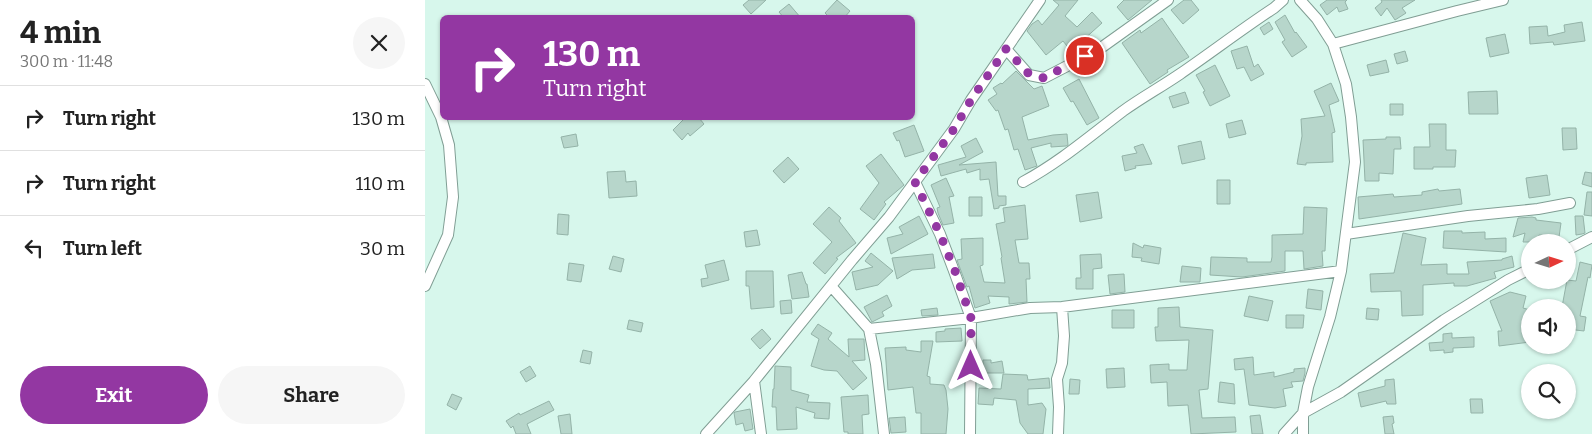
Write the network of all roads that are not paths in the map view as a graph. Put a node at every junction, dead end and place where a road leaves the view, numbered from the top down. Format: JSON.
{"nodes":[{"id":1,"x":1040,"y":0,"type":"edge"},
{"id":2,"x":1168,"y":0,"type":"edge"},
{"id":3,"x":1283,"y":0,"type":"edge"},
{"id":4,"x":1300,"y":0,"type":"edge"},
{"id":5,"x":1503,"y":0,"type":"edge"},
{"id":6,"x":1333,"y":44,"type":"junction"},
{"id":7,"x":1006,"y":49,"type":"junction"},
{"id":8,"x":425,"y":84,"type":"edge"},
{"id":9,"x":440,"y":115,"type":"edge"},
{"id":10,"x":442,"y":120,"type":"edge"},
{"id":11,"x":915,"y":182,"type":"junction"},
{"id":12,"x":1023,"y":182,"type":"dead end"},
{"id":13,"x":1570,"y":203,"type":"dead end"},
{"id":14,"x":1346,"y":234,"type":"junction"},
{"id":15,"x":1592,"y":237,"type":"edge"},
{"id":16,"x":1576,"y":245,"type":"edge"},
{"id":17,"x":1341,"y":271,"type":"junction"},
{"id":18,"x":1521,"y":274,"type":"edge"},
{"id":19,"x":425,"y":286,"type":"edge"},
{"id":20,"x":831,"y":286,"type":"junction"},
{"id":21,"x":1062,"y":307,"type":"junction"},
{"id":22,"x":971,"y":318,"type":"junction"},
{"id":23,"x":869,"y":329,"type":"junction"},
{"id":24,"x":754,"y":381,"type":"junction"},
{"id":25,"x":1303,"y":413,"type":"junction"},
{"id":26,"x":706,"y":434,"type":"edge"},
{"id":27,"x":761,"y":434,"type":"edge"},
{"id":28,"x":884,"y":434,"type":"edge"},
{"id":29,"x":970,"y":434,"type":"edge"},
{"id":30,"x":1058,"y":434,"type":"edge"},
{"id":31,"x":1284,"y":434,"type":"edge"},
{"id":32,"x":1303,"y":434,"type":"edge"}],
"edges":[{"from":1,"to":7,"type":"street"},
{"from":2,"to":7,"type":"street"},
{"from":3,"to":12,"type":"street"},
{"from":4,"to":6,"type":"street"},
{"from":5,"to":6,"type":"street"},
{"from":6,"to":14,"type":"street"},
{"from":7,"to":11,"type":"street"},
{"from":8,"to":9,"type":"street"},
{"from":10,"to":19,"type":"street"},
{"from":11,"to":20,"type":"street"},
{"from":11,"to":22,"type":"street"},
{"from":13,"to":14,"type":"street"},
{"from":14,"to":17,"type":"street"},
{"from":15,"to":16,"type":"street"},
{"from":17,"to":21,"type":"street"},
{"from":17,"to":25,"type":"street"},
{"from":18,"to":25,"type":"street"},
{"from":20,"to":23,"type":"street"},
{"from":20,"to":24,"type":"street"},
{"from":21,"to":22,"type":"street"},
{"from":21,"to":30,"type":"street"},
{"from":22,"to":23,"type":"street"},
{"from":22,"to":29,"type":"street"},
{"from":23,"to":28,"type":"street"},
{"from":24,"to":26,"type":"street"},
{"from":24,"to":27,"type":"street"},
{"from":25,"to":31,"type":"street"},
{"from":25,"to":32,"type":"street"}]}
